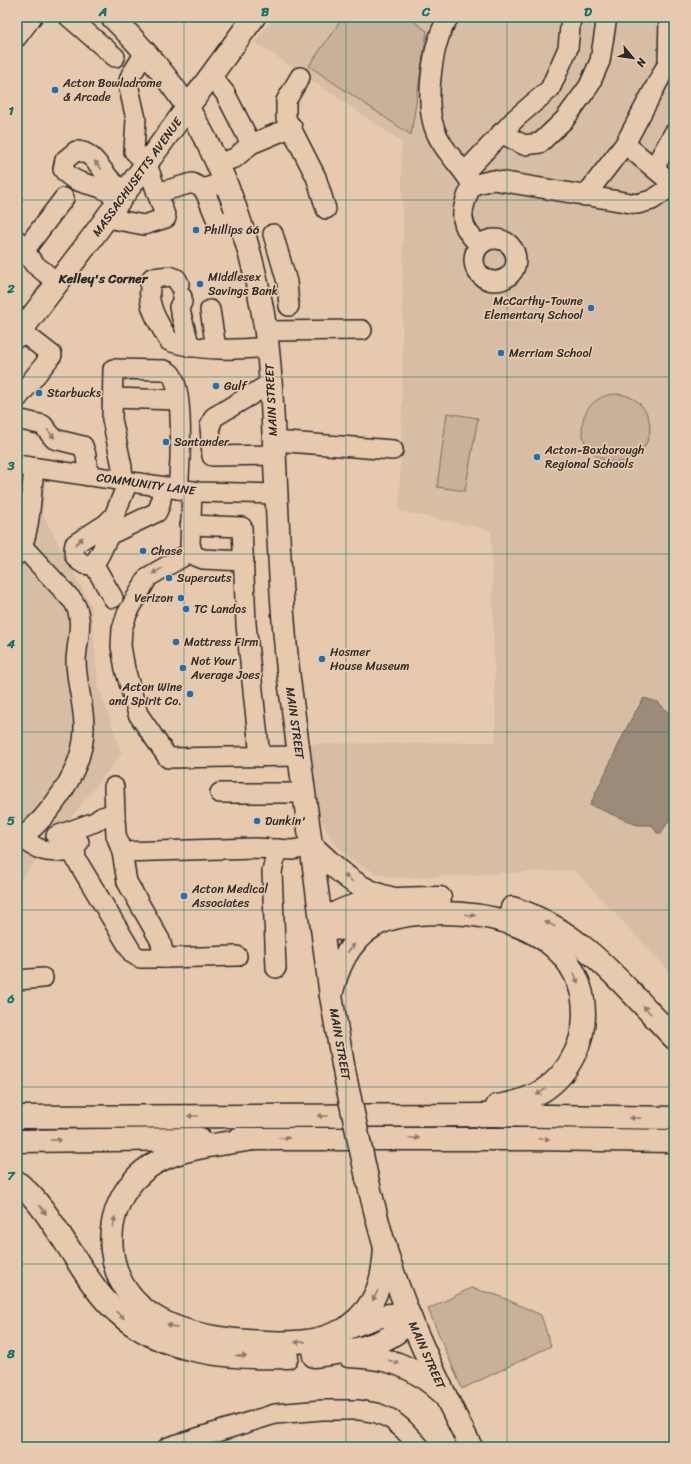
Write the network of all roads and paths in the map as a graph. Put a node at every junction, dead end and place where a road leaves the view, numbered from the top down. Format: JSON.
{"nodes":[{"id":1,"x":32,"y":17,"type":"edge"},
{"id":2,"x":69,"y":17,"type":"edge"},
{"id":3,"x":112,"y":17,"type":"edge"},
{"id":4,"x":254,"y":17,"type":"edge"},
{"id":5,"x":449,"y":17,"type":"edge"},
{"id":6,"x":571,"y":17,"type":"edge"},
{"id":7,"x":607,"y":17,"type":"edge"},
{"id":8,"x":669,"y":17,"type":"edge"},
{"id":9,"x":17,"y":37,"type":"edge"},
{"id":10,"x":145,"y":54,"type":"junction"},
{"id":11,"x":115,"y":57,"type":"dead end"},
{"id":12,"x":211,"y":76,"type":"junction"},
{"id":13,"x":300,"y":77,"type":"dead end"},
{"id":14,"x":187,"y":108,"type":"junction"},
{"id":15,"x":292,"y":127,"type":"junction"},
{"id":16,"x":501,"y":133,"type":"junction"},
{"id":17,"x":674,"y":133,"type":"edge"},
{"id":18,"x":251,"y":144,"type":"junction"},
{"id":19,"x":625,"y":144,"type":"junction"},
{"id":20,"x":147,"y":164,"type":"junction"},
{"id":21,"x":654,"y":168,"type":"junction"},
{"id":22,"x":220,"y":172,"type":"junction"},
{"id":23,"x":469,"y":178,"type":"junction"},
{"id":24,"x":674,"y":185,"type":"edge"},
{"id":25,"x":204,"y":189,"type":"junction"},
{"id":26,"x":157,"y":193,"type":"junction"},
{"id":27,"x":585,"y":196,"type":"junction"},
{"id":28,"x":64,"y":198,"type":"dead end"},
{"id":29,"x":326,"y":209,"type":"dead end"},
{"id":30,"x":107,"y":218,"type":"junction"},
{"id":31,"x":240,"y":223,"type":"junction"},
{"id":32,"x":273,"y":234,"type":"dead end"},
{"id":33,"x":20,"y":245,"type":"edge"},
{"id":34,"x":480,"y":245,"type":"dead end"},
{"id":35,"x":58,"y":283,"type":"junction"},
{"id":36,"x":260,"y":298,"type":"junction"},
{"id":37,"x":210,"y":310,"type":"dead end"},
{"id":38,"x":362,"y":330,"type":"dead end"},
{"id":39,"x":19,"y":333,"type":"edge"},
{"id":40,"x":267,"y":339,"type":"junction"},
{"id":41,"x":190,"y":347,"type":"junction"},
{"id":42,"x":216,"y":348,"type":"junction"},
{"id":43,"x":271,"y":384,"type":"junction"},
{"id":44,"x":112,"y":398,"type":"junction"},
{"id":45,"x":17,"y":399,"type":"edge"},
{"id":46,"x":178,"y":400,"type":"junction"},
{"id":47,"x":17,"y":419,"type":"edge"},
{"id":48,"x":274,"y":448,"type":"junction"},
{"id":49,"x":393,"y":450,"type":"dead end"},
{"id":50,"x":26,"y":467,"type":"edge"},
{"id":51,"x":88,"y":476,"type":"junction"},
{"id":52,"x":125,"y":481,"type":"junction"},
{"id":53,"x":178,"y":489,"type":"junction"},
{"id":54,"x":276,"y":494,"type":"junction"},
{"id":55,"x":152,"y":514,"type":"junction"},
{"id":56,"x":190,"y":525,"type":"junction"},
{"id":57,"x":109,"y":547,"type":"junction"},
{"id":58,"x":20,"y":551,"type":"edge"},
{"id":59,"x":191,"y":552,"type":"junction"},
{"id":60,"x":244,"y":561,"type":"junction"},
{"id":61,"x":113,"y":598,"type":"dead end"},
{"id":62,"x":299,"y":756,"type":"junction"},
{"id":63,"x":260,"y":757,"type":"junction"},
{"id":64,"x":114,"y":787,"type":"dead end"},
{"id":65,"x":220,"y":793,"type":"dead end"},
{"id":66,"x":305,"y":793,"type":"junction"},
{"id":67,"x":115,"y":815,"type":"junction"},
{"id":68,"x":19,"y":839,"type":"edge"},
{"id":69,"x":312,"y":846,"type":"junction"},
{"id":70,"x":277,"y":849,"type":"junction"},
{"id":71,"x":74,"y":852,"type":"junction"},
{"id":72,"x":122,"y":852,"type":"junction"},
{"id":73,"x":410,"y":900,"type":"junction"},
{"id":74,"x":389,"y":920,"type":"junction"},
{"id":75,"x":322,"y":924,"type":"junction"},
{"id":76,"x":237,"y":956,"type":"dead end"},
{"id":77,"x":165,"y":958,"type":"junction"},
{"id":78,"x":276,"y":968,"type":"dead end"},
{"id":79,"x":43,"y":978,"type":"dead end"},
{"id":80,"x":17,"y":980,"type":"edge"},
{"id":81,"x":331,"y":996,"type":"junction"},
{"id":82,"x":674,"y":1038,"type":"edge"},
{"id":83,"x":436,"y":1116,"type":"junction"},
{"id":84,"x":17,"y":1117,"type":"edge"},
{"id":85,"x":674,"y":1118,"type":"edge"},
{"id":86,"x":254,"y":1139,"type":"junction"},
{"id":87,"x":17,"y":1141,"type":"edge"},
{"id":88,"x":674,"y":1141,"type":"edge"},
{"id":89,"x":17,"y":1182,"type":"edge"},
{"id":90,"x":385,"y":1245,"type":"junction"},
{"id":91,"x":410,"y":1317,"type":"junction"},
{"id":92,"x":338,"y":1333,"type":"junction"},
{"id":93,"x":314,"y":1356,"type":"junction"},
{"id":94,"x":444,"y":1394,"type":"junction"},
{"id":95,"x":168,"y":1447,"type":"edge"},
{"id":96,"x":420,"y":1447,"type":"edge"},
{"id":97,"x":471,"y":1447,"type":"edge"}],
"edges":[{"from":1,"to":9,"type":"street"},
{"from":2,"to":11,"type":"street"},
{"from":3,"to":10,"type":"main road","name":"MAIN STREET"},
{"from":4,"to":12,"type":"main road","name":"MASSACHUSETTS AVENUE"},
{"from":5,"to":23,"type":"street"},
{"from":6,"to":16,"type":"street"},
{"from":7,"to":16,"type":"street"},
{"from":8,"to":19,"type":"street"},
{"from":10,"to":14,"type":"main road","name":"MAIN STREET"},
{"from":10,"to":20,"type":"street"},
{"from":12,"to":14,"type":"main road","name":"MASSACHUSETTS AVENUE"},
{"from":12,"to":18,"type":"street"},
{"from":13,"to":15,"type":"street"},
{"from":14,"to":20,"type":"main road","name":"MASSACHUSETTS AVENUE"},
{"from":14,"to":22,"type":"main road","name":"MAIN STREET"},
{"from":15,"to":18,"type":"street"},
{"from":15,"to":29,"type":"street"},
{"from":16,"to":23,"type":"street"},
{"from":17,"to":21,"type":"street"},
{"from":18,"to":22,"type":"street"},
{"from":19,"to":21,"type":"street"},
{"from":19,"to":27,"type":"street"},
{"from":20,"to":26,"type":"street"},
{"from":20,"to":30,"type":"main road","name":"MASSACHUSETTS AVENUE"},
{"from":21,"to":24,"type":"street"},
{"from":22,"to":25,"type":"street"},
{"from":22,"to":31,"type":"main road","name":"MAIN STREET"},
{"from":23,"to":27,"type":"street"},
{"from":23,"to":34,"type":"street"},
{"from":24,"to":27,"type":"street"},
{"from":25,"to":26,"type":"street"},
{"from":25,"to":31,"type":"street"},
{"from":26,"to":30,"type":"street"},
{"from":28,"to":33,"type":"street"},
{"from":30,"to":35,"type":"main road","name":"MASSACHUSETTS AVENUE"},
{"from":31,"to":36,"type":"main road","name":"MAIN STREET"},
{"from":32,"to":36,"type":"street"},
{"from":33,"to":35,"type":"street"},
{"from":35,"to":39,"type":"main road","name":"MASSACHUSETTS AVENUE"},
{"from":36,"to":40,"type":"main road","name":"MAIN STREET"},
{"from":37,"to":42,"type":"street"},
{"from":38,"to":40,"type":"street"},
{"from":39,"to":45,"type":"street"},
{"from":40,"to":42,"type":"street"},
{"from":40,"to":43,"type":"main road","name":"MAIN STREET"},
{"from":41,"to":41,"type":"street"},
{"from":41,"to":42,"type":"street"},
{"from":43,"to":48,"type":"main road","name":"MAIN STREET"},
{"from":43,"to":48,"type":"street"},
{"from":44,"to":46,"type":"street"},
{"from":44,"to":46,"type":"street"},
{"from":44,"to":52,"type":"street"},
{"from":46,"to":53,"type":"street"},
{"from":47,"to":51,"type":"street","one_way":true},
{"from":48,"to":49,"type":"street"},
{"from":48,"to":54,"type":"main road","name":"MAIN STREET"},
{"from":50,"to":51,"type":"street","name":"COMMUNITY LANE"},
{"from":50,"to":58,"type":"street"},
{"from":51,"to":52,"type":"street","name":"COMMUNITY LANE"},
{"from":52,"to":53,"type":"street","name":"COMMUNITY LANE"},
{"from":57,"to":52,"type":"street","one_way":true},
{"from":53,"to":54,"type":"street","name":"COMMUNITY LANE"},
{"from":53,"to":55,"type":"street"},
{"from":53,"to":56,"type":"street"},
{"from":54,"to":62,"type":"main road","name":"MAIN STREET"},
{"from":55,"to":57,"type":"street"},
{"from":55,"to":57,"type":"street"},
{"from":56,"to":59,"type":"street"},
{"from":56,"to":60,"type":"street"},
{"from":57,"to":61,"type":"street"},
{"from":58,"to":68,"type":"street"},
{"from":59,"to":60,"type":"street"},
{"from":59,"to":63,"type":"street","one_way":true},
{"from":60,"to":63,"type":"street"},
{"from":62,"to":63,"type":"street"},
{"from":62,"to":66,"type":"main road","name":"MAIN STREET"},
{"from":64,"to":67,"type":"street"},
{"from":65,"to":66,"type":"street"},
{"from":66,"to":69,"type":"main road","name":"MAIN STREET"},
{"from":67,"to":71,"type":"street"},
{"from":67,"to":72,"type":"street"},
{"from":68,"to":71,"type":"street"},
{"from":69,"to":70,"type":"street"},
{"from":73,"to":69,"type":"main road","one_way":true},
{"from":69,"to":75,"type":"main road","name":"MAIN STREET"},
{"from":70,"to":72,"type":"street"},
{"from":70,"to":78,"type":"street"},
{"from":71,"to":77,"type":"street"},
{"from":72,"to":77,"type":"street"},
{"from":73,"to":75,"type":"main road"},
{"from":82,"to":73,"type":"main road","one_way":true},
{"from":74,"to":75,"type":"main road"},
{"from":81,"to":74,"type":"main road","one_way":true},
{"from":74,"to":83,"type":"main road","one_way":true},
{"from":75,"to":81,"type":"main road","name":"MAIN STREET"},
{"from":76,"to":77,"type":"street"},
{"from":79,"to":80,"type":"street"},
{"from":81,"to":90,"type":"main road","name":"MAIN STREET","bridge":true},
{"from":83,"to":84,"type":"main road","one_way":true},
{"from":85,"to":83,"type":"main road","one_way":true},
{"from":87,"to":86,"type":"main road","one_way":true},
{"from":86,"to":88,"type":"main road","one_way":true},
{"from":92,"to":86,"type":"main road","one_way":true},
{"from":89,"to":93,"type":"main road","one_way":true},
{"from":90,"to":91,"type":"main road","name":"MAIN STREET"},
{"from":90,"to":92,"type":"main road","one_way":true},
{"from":91,"to":92,"type":"main road"},
{"from":91,"to":93,"type":"main road"},
{"from":91,"to":94,"type":"main road","name":"MAIN STREET"},
{"from":93,"to":94,"type":"main road","one_way":true},
{"from":94,"to":97,"type":"main road","name":"MAIN STREET"},
{"from":95,"to":96,"type":"street"}]}
